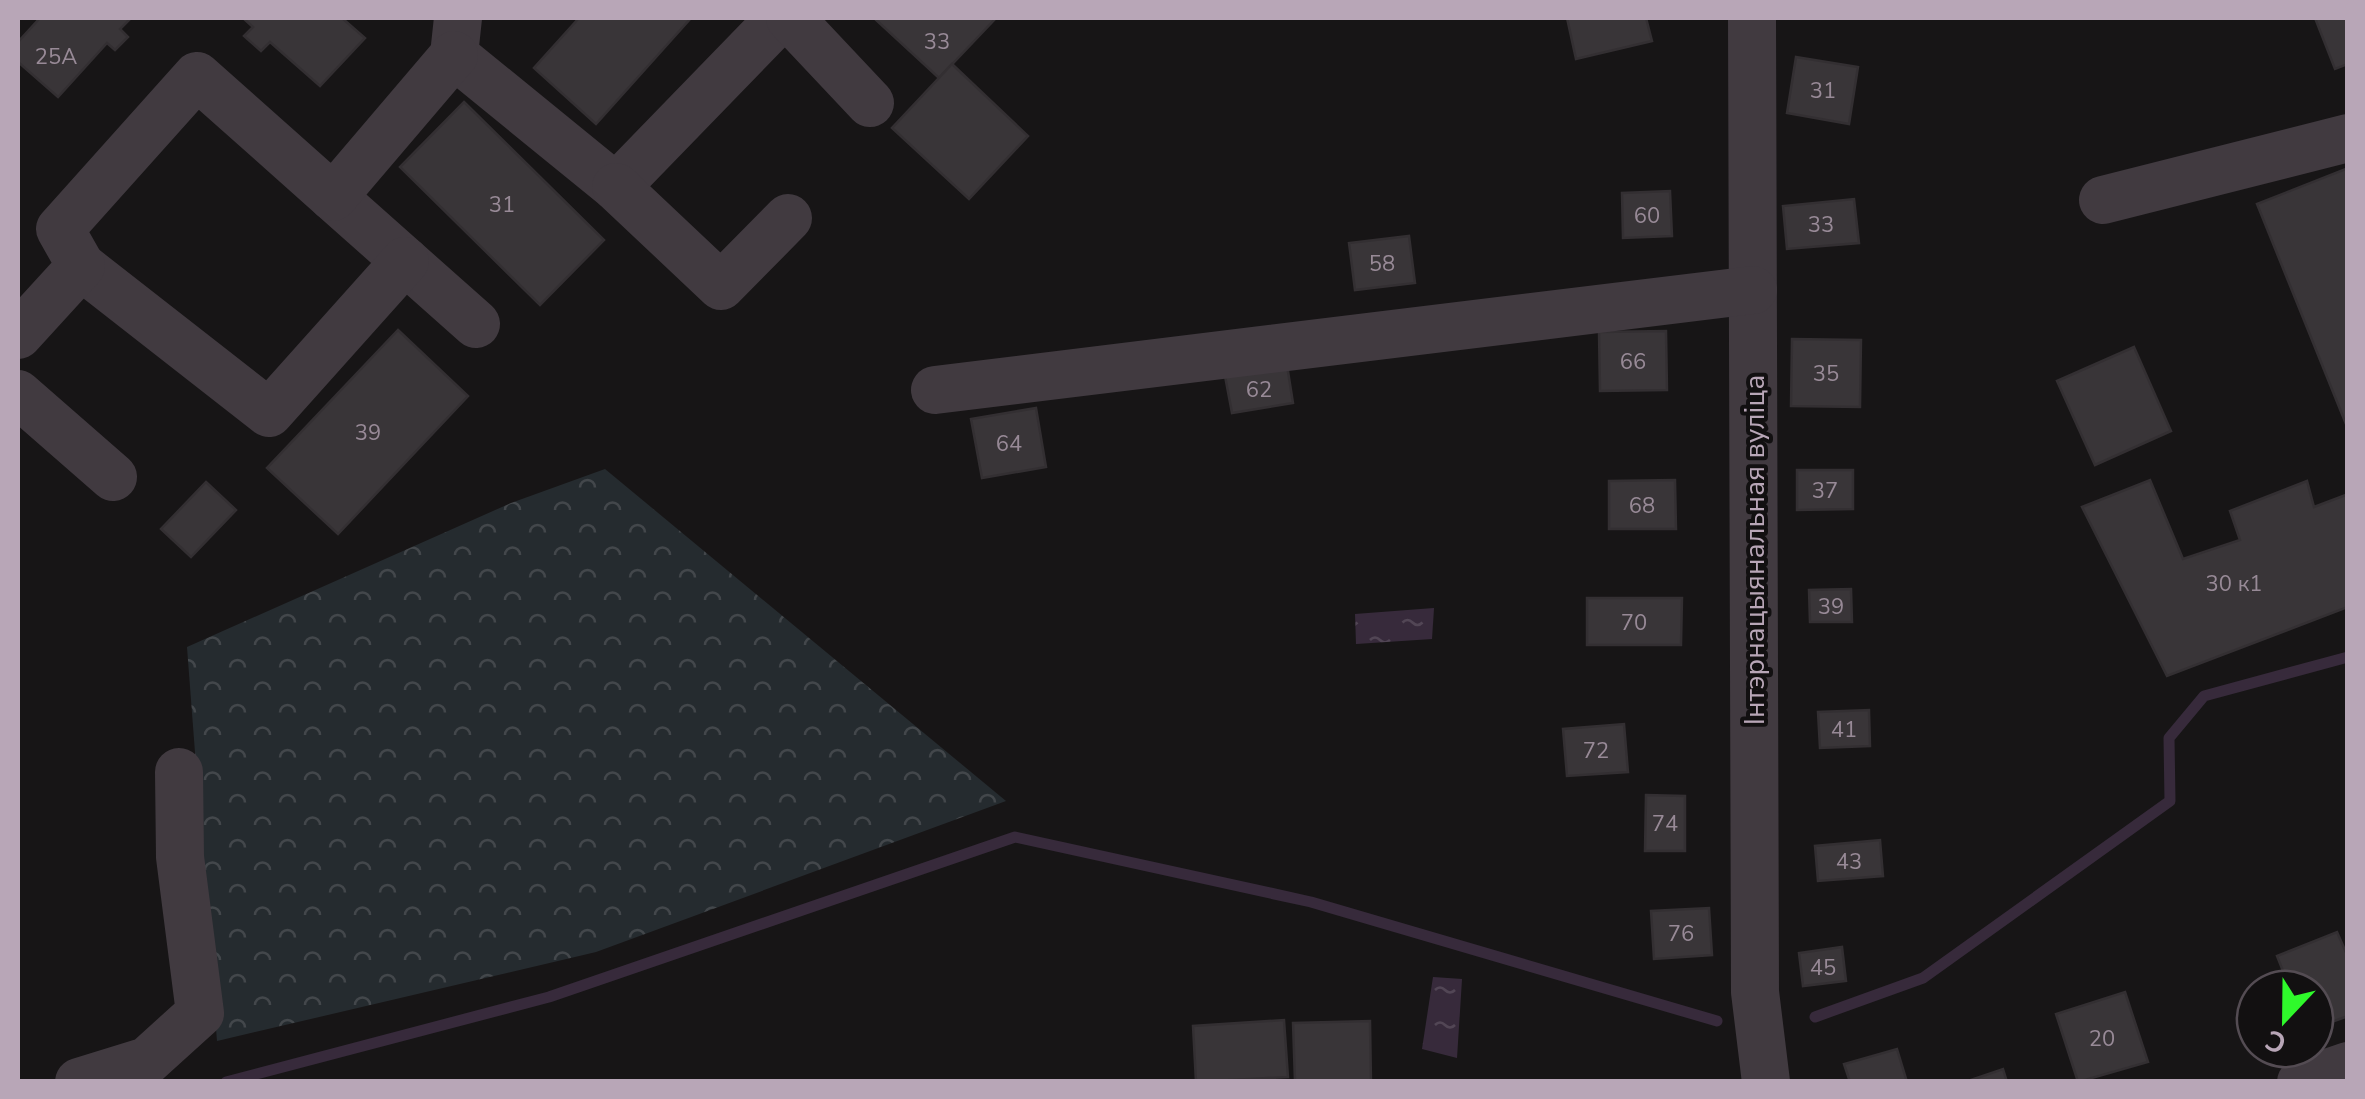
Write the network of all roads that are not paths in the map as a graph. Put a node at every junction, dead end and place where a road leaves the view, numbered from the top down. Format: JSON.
{"nodes":[{"id":1,"x":780,"y":18,"type":"edge"},
{"id":2,"x":790,"y":18,"type":"edge"},
{"id":3,"x":1752,"y":18,"type":"edge"},
{"id":4,"x":456,"y":36,"type":"edge"},
{"id":5,"x":870,"y":103,"type":"dead end"},
{"id":6,"x":2348,"y":138,"type":"edge"},
{"id":7,"x":616,"y":187,"type":"junction"},
{"id":8,"x":332,"y":198,"type":"junction"},
{"id":9,"x":2104,"y":200,"type":"dead end"},
{"id":10,"x":788,"y":218,"type":"dead end"},
{"id":11,"x":404,"y":261,"type":"junction"},
{"id":12,"x":81,"y":266,"type":"junction"},
{"id":13,"x":1754,"y":290,"type":"junction"},
{"id":14,"x":476,"y":324,"type":"dead end"},
{"id":15,"x":18,"y":335,"type":"edge"},
{"id":16,"x":935,"y":390,"type":"dead end"},
{"id":17,"x":18,"y":394,"type":"edge"},
{"id":18,"x":113,"y":477,"type":"dead end"},
{"id":19,"x":179,"y":772,"type":"dead end"},
{"id":20,"x":2348,"y":1066,"type":"edge"},
{"id":21,"x":79,"y":1082,"type":"edge"},
{"id":22,"x":1766,"y":1082,"type":"edge"},
{"id":23,"x":2302,"y":1082,"type":"edge"}],
"edges":[{"from":1,"to":7,"type":"street"},
{"from":2,"to":5,"type":"street"},
{"from":3,"to":13,"type":"street","name":"Інтэрнацыянальная вуліца"},
{"from":4,"to":7,"type":"street"},
{"from":4,"to":8,"type":"street"},
{"from":6,"to":9,"type":"street"},
{"from":7,"to":10,"type":"street"},
{"from":8,"to":11,"type":"street"},
{"from":8,"to":12,"type":"street"},
{"from":11,"to":12,"type":"street"},
{"from":11,"to":14,"type":"street"},
{"from":12,"to":15,"type":"street"},
{"from":13,"to":16,"type":"street"},
{"from":13,"to":22,"type":"street","name":"Інтэрнацыянальная вуліца"},
{"from":17,"to":18,"type":"street"},
{"from":19,"to":21,"type":"street"},
{"from":20,"to":23,"type":"street"}]}
